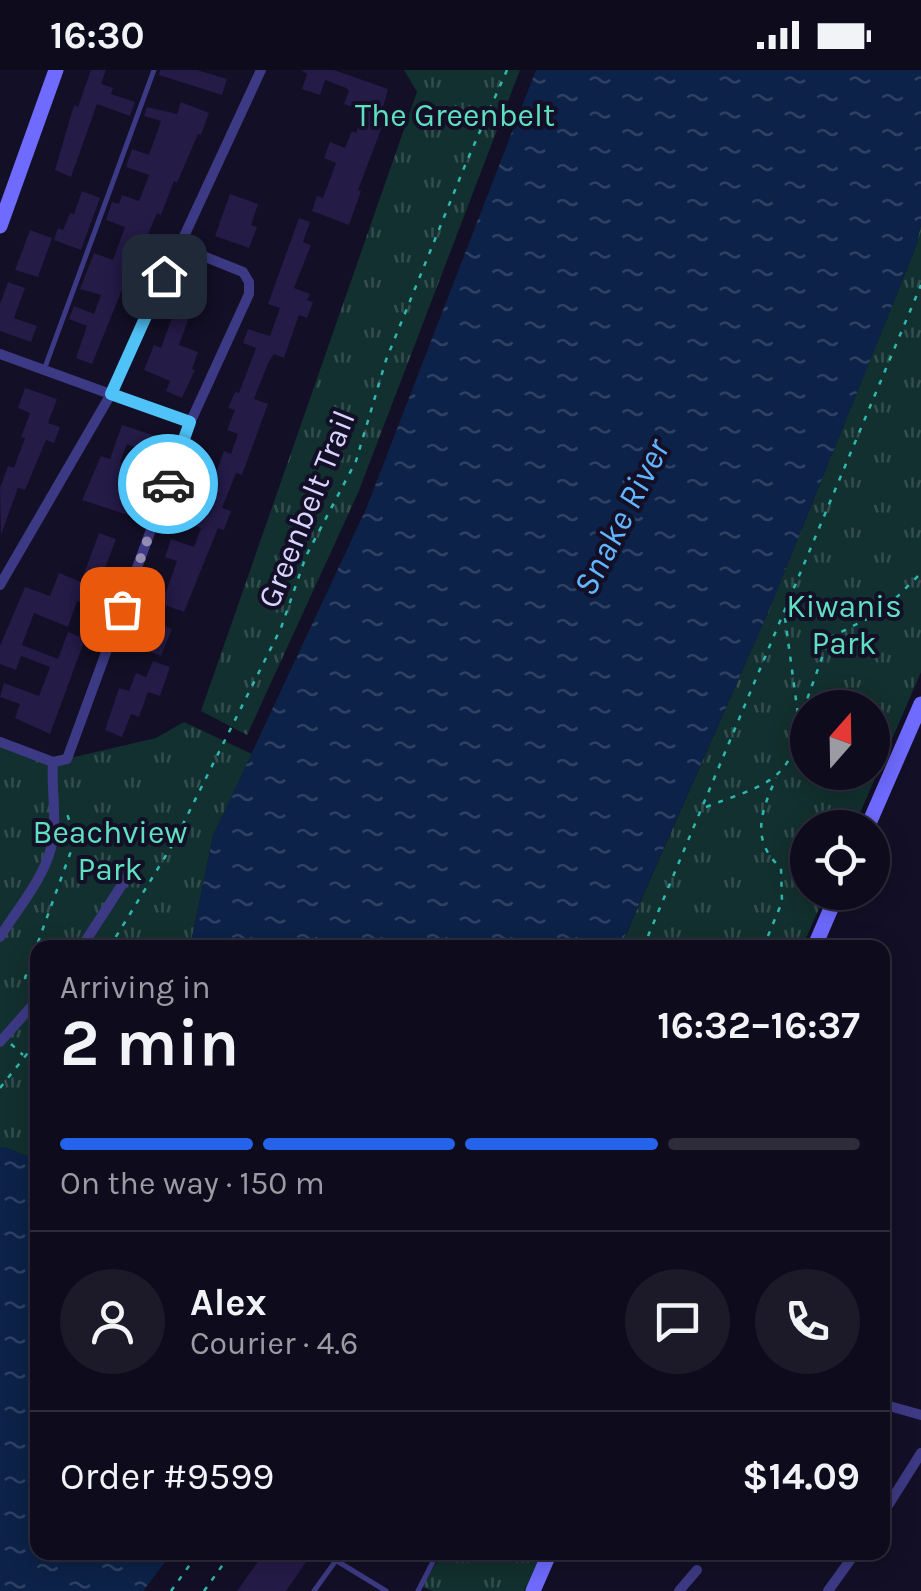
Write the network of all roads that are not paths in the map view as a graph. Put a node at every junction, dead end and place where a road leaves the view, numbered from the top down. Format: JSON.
{"nodes":[{"id":1,"x":56,"y":70,"type":"edge"},
{"id":2,"x":154,"y":70,"type":"edge"},
{"id":3,"x":261,"y":70,"type":"edge"},
{"id":4,"x":0,"y":226,"type":"edge"},
{"id":5,"x":178,"y":246,"type":"junction"},
{"id":6,"x":0,"y":354,"type":"edge"},
{"id":7,"x":44,"y":370,"type":"junction"},
{"id":8,"x":111,"y":394,"type":"junction"},
{"id":9,"x":190,"y":422,"type":"junction"},
{"id":10,"x":0,"y":585,"type":"edge"},
{"id":11,"x":921,"y":704,"type":"edge"},
{"id":12,"x":0,"y":742,"type":"edge"},
{"id":13,"x":53,"y":762,"type":"junction"},
{"id":14,"x":875,"y":810,"type":"edge"},
{"id":15,"x":127,"y":877,"type":"dead end"},
{"id":16,"x":830,"y":910,"type":"edge"},
{"id":17,"x":0,"y":936,"type":"edge"},
{"id":18,"x":86,"y":940,"type":"edge"},
{"id":19,"x":817,"y":940,"type":"edge"},
{"id":20,"x":30,"y":1008,"type":"edge"},
{"id":21,"x":2,"y":1040,"type":"edge"},
{"id":22,"x":890,"y":1406,"type":"edge"},
{"id":23,"x":921,"y":1415,"type":"edge"},
{"id":24,"x":921,"y":1453,"type":"edge"},
{"id":25,"x":890,"y":1502,"type":"edge"},
{"id":26,"x":337,"y":1560,"type":"joint"},
{"id":27,"x":434,"y":1560,"type":"edge"},
{"id":28,"x":547,"y":1560,"type":"edge"},
{"id":29,"x":850,"y":1560,"type":"edge"},
{"id":30,"x":697,"y":1570,"type":"dead end"},
{"id":31,"x":314,"y":1591,"type":"edge"},
{"id":32,"x":386,"y":1591,"type":"edge"},
{"id":33,"x":418,"y":1591,"type":"edge"},
{"id":34,"x":533,"y":1591,"type":"edge"},
{"id":35,"x":680,"y":1591,"type":"edge"},
{"id":36,"x":828,"y":1591,"type":"edge"}],
"edges":[{"from":1,"to":4,"type":"main road"},
{"from":2,"to":7,"type":"lane"},
{"from":3,"to":5,"type":"street"},
{"from":5,"to":8,"type":"street"},
{"from":5,"to":9,"type":"street"},
{"from":6,"to":7,"type":"street"},
{"from":7,"to":8,"type":"street"},
{"from":8,"to":9,"type":"street"},
{"from":8,"to":10,"type":"street"},
{"from":9,"to":13,"type":"street"},
{"from":11,"to":14,"type":"main road"},
{"from":12,"to":13,"type":"street"},
{"from":13,"to":17,"type":"street"},
{"from":15,"to":18,"type":"street"},
{"from":16,"to":19,"type":"main road"},
{"from":20,"to":21,"type":"street"},
{"from":22,"to":23,"type":"street"},
{"from":24,"to":25,"type":"street"},
{"from":26,"to":31,"type":"lane"},
{"from":26,"to":32,"type":"lane"},
{"from":27,"to":33,"type":"lane"},
{"from":28,"to":34,"type":"main road"},
{"from":29,"to":36,"type":"street"},
{"from":30,"to":35,"type":"street"}]}
